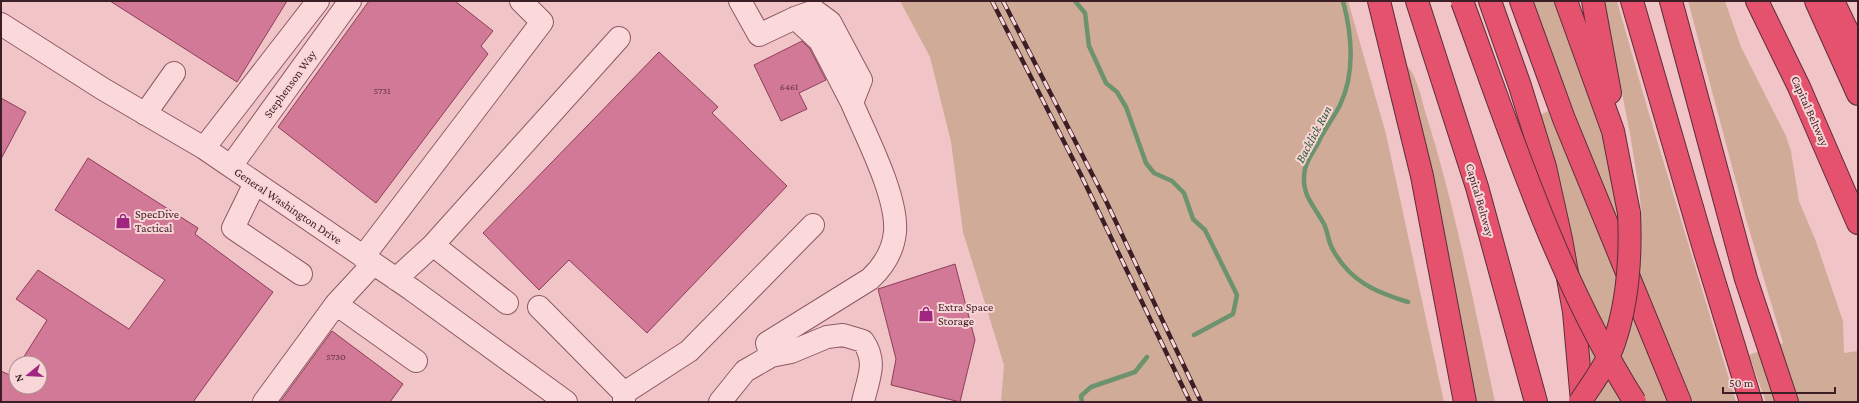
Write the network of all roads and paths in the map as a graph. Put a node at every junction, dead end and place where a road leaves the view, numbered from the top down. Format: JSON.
{"nodes":[{"id":1,"x":318,"y":1,"type":"edge"},
{"id":2,"x":350,"y":1,"type":"edge"},
{"id":3,"x":521,"y":1,"type":"edge"},
{"id":4,"x":740,"y":1,"type":"edge"},
{"id":5,"x":1379,"y":1,"type":"edge"},
{"id":6,"x":1417,"y":1,"type":"edge"},
{"id":7,"x":1462,"y":1,"type":"edge"},
{"id":8,"x":1490,"y":1,"type":"edge"},
{"id":9,"x":1521,"y":1,"type":"edge"},
{"id":10,"x":1566,"y":1,"type":"edge"},
{"id":11,"x":1593,"y":1,"type":"edge"},
{"id":12,"x":1632,"y":1,"type":"edge"},
{"id":13,"x":1671,"y":1,"type":"edge"},
{"id":14,"x":1757,"y":1,"type":"edge"},
{"id":15,"x":1816,"y":1,"type":"edge"},
{"id":16,"x":1833,"y":1,"type":"edge"},
{"id":17,"x":1,"y":24,"type":"edge"},
{"id":18,"x":620,"y":38,"type":"dead end"},
{"id":19,"x":1858,"y":53,"type":"edge"},
{"id":20,"x":174,"y":73,"type":"dead end"},
{"id":21,"x":1858,"y":94,"type":"edge"},
{"id":22,"x":145,"y":114,"type":"junction"},
{"id":23,"x":204,"y":148,"type":"junction"},
{"id":24,"x":231,"y":166,"type":"junction"},
{"id":25,"x":255,"y":183,"type":"junction"},
{"id":26,"x":1629,"y":212,"type":"junction"},
{"id":27,"x":1858,"y":224,"type":"edge"},
{"id":28,"x":813,"y":225,"type":"dead end"},
{"id":29,"x":433,"y":245,"type":"junction"},
{"id":30,"x":368,"y":260,"type":"junction"},
{"id":31,"x":300,"y":274,"type":"dead end"},
{"id":32,"x":396,"y":279,"type":"junction"},
{"id":33,"x":507,"y":303,"type":"dead end"},
{"id":34,"x":336,"y":304,"type":"junction"},
{"id":35,"x":539,"y":307,"type":"dead end"},
{"id":36,"x":771,"y":356,"type":"junction"},
{"id":37,"x":416,"y":361,"type":"dead end"},
{"id":38,"x":624,"y":397,"type":"edge"},
{"id":39,"x":264,"y":402,"type":"edge"},
{"id":40,"x":566,"y":402,"type":"edge"},
{"id":41,"x":720,"y":402,"type":"edge"},
{"id":42,"x":863,"y":402,"type":"edge"},
{"id":43,"x":1465,"y":402,"type":"edge"},
{"id":44,"x":1536,"y":402,"type":"edge"},
{"id":45,"x":1581,"y":402,"type":"edge"},
{"id":46,"x":1635,"y":402,"type":"edge"},
{"id":47,"x":1680,"y":402,"type":"edge"},
{"id":48,"x":1751,"y":402,"type":"edge"},
{"id":49,"x":1787,"y":402,"type":"edge"}],
"edges":[{"from":1,"to":23,"type":"street"},
{"from":2,"to":24,"type":"street","name":"Stephenson Way"},
{"from":3,"to":30,"type":"street"},
{"from":4,"to":36,"type":"street"},
{"from":5,"to":43,"type":"highway"},
{"from":6,"to":44,"type":"highway","name":"Capital Beltway"},
{"from":7,"to":46,"type":"highway","bridge":true},
{"from":8,"to":45,"type":"highway"},
{"from":9,"to":47,"type":"highway"},
{"from":10,"to":26,"type":"highway"},
{"from":11,"to":26,"type":"highway"},
{"from":12,"to":48,"type":"highway"},
{"from":13,"to":49,"type":"highway"},
{"from":14,"to":27,"type":"highway","name":"Capital Beltway"},
{"from":15,"to":21,"type":"highway"},
{"from":16,"to":19,"type":"highway"},
{"from":17,"to":22,"type":"street","name":"General Washington Drive"},
{"from":18,"to":29,"type":"street"},
{"from":20,"to":22,"type":"street"},
{"from":22,"to":23,"type":"street","name":"General Washington Drive"},
{"from":23,"to":24,"type":"street","name":"General Washington Drive"},
{"from":24,"to":25,"type":"street","name":"General Washington Drive"},
{"from":25,"to":30,"type":"street","name":"General Washington Drive"},
{"from":25,"to":31,"type":"street"},
{"from":26,"to":45,"type":"highway","bridge":true},
{"from":28,"to":38,"type":"street"},
{"from":29,"to":32,"type":"street"},
{"from":29,"to":33,"type":"street"},
{"from":30,"to":32,"type":"street","name":"General Washington Drive"},
{"from":30,"to":34,"type":"street"},
{"from":32,"to":40,"type":"street","name":"General Washington Drive"},
{"from":34,"to":37,"type":"street"},
{"from":34,"to":39,"type":"street"},
{"from":35,"to":38,"type":"street"},
{"from":36,"to":41,"type":"street"},
{"from":36,"to":42,"type":"street"}]}
